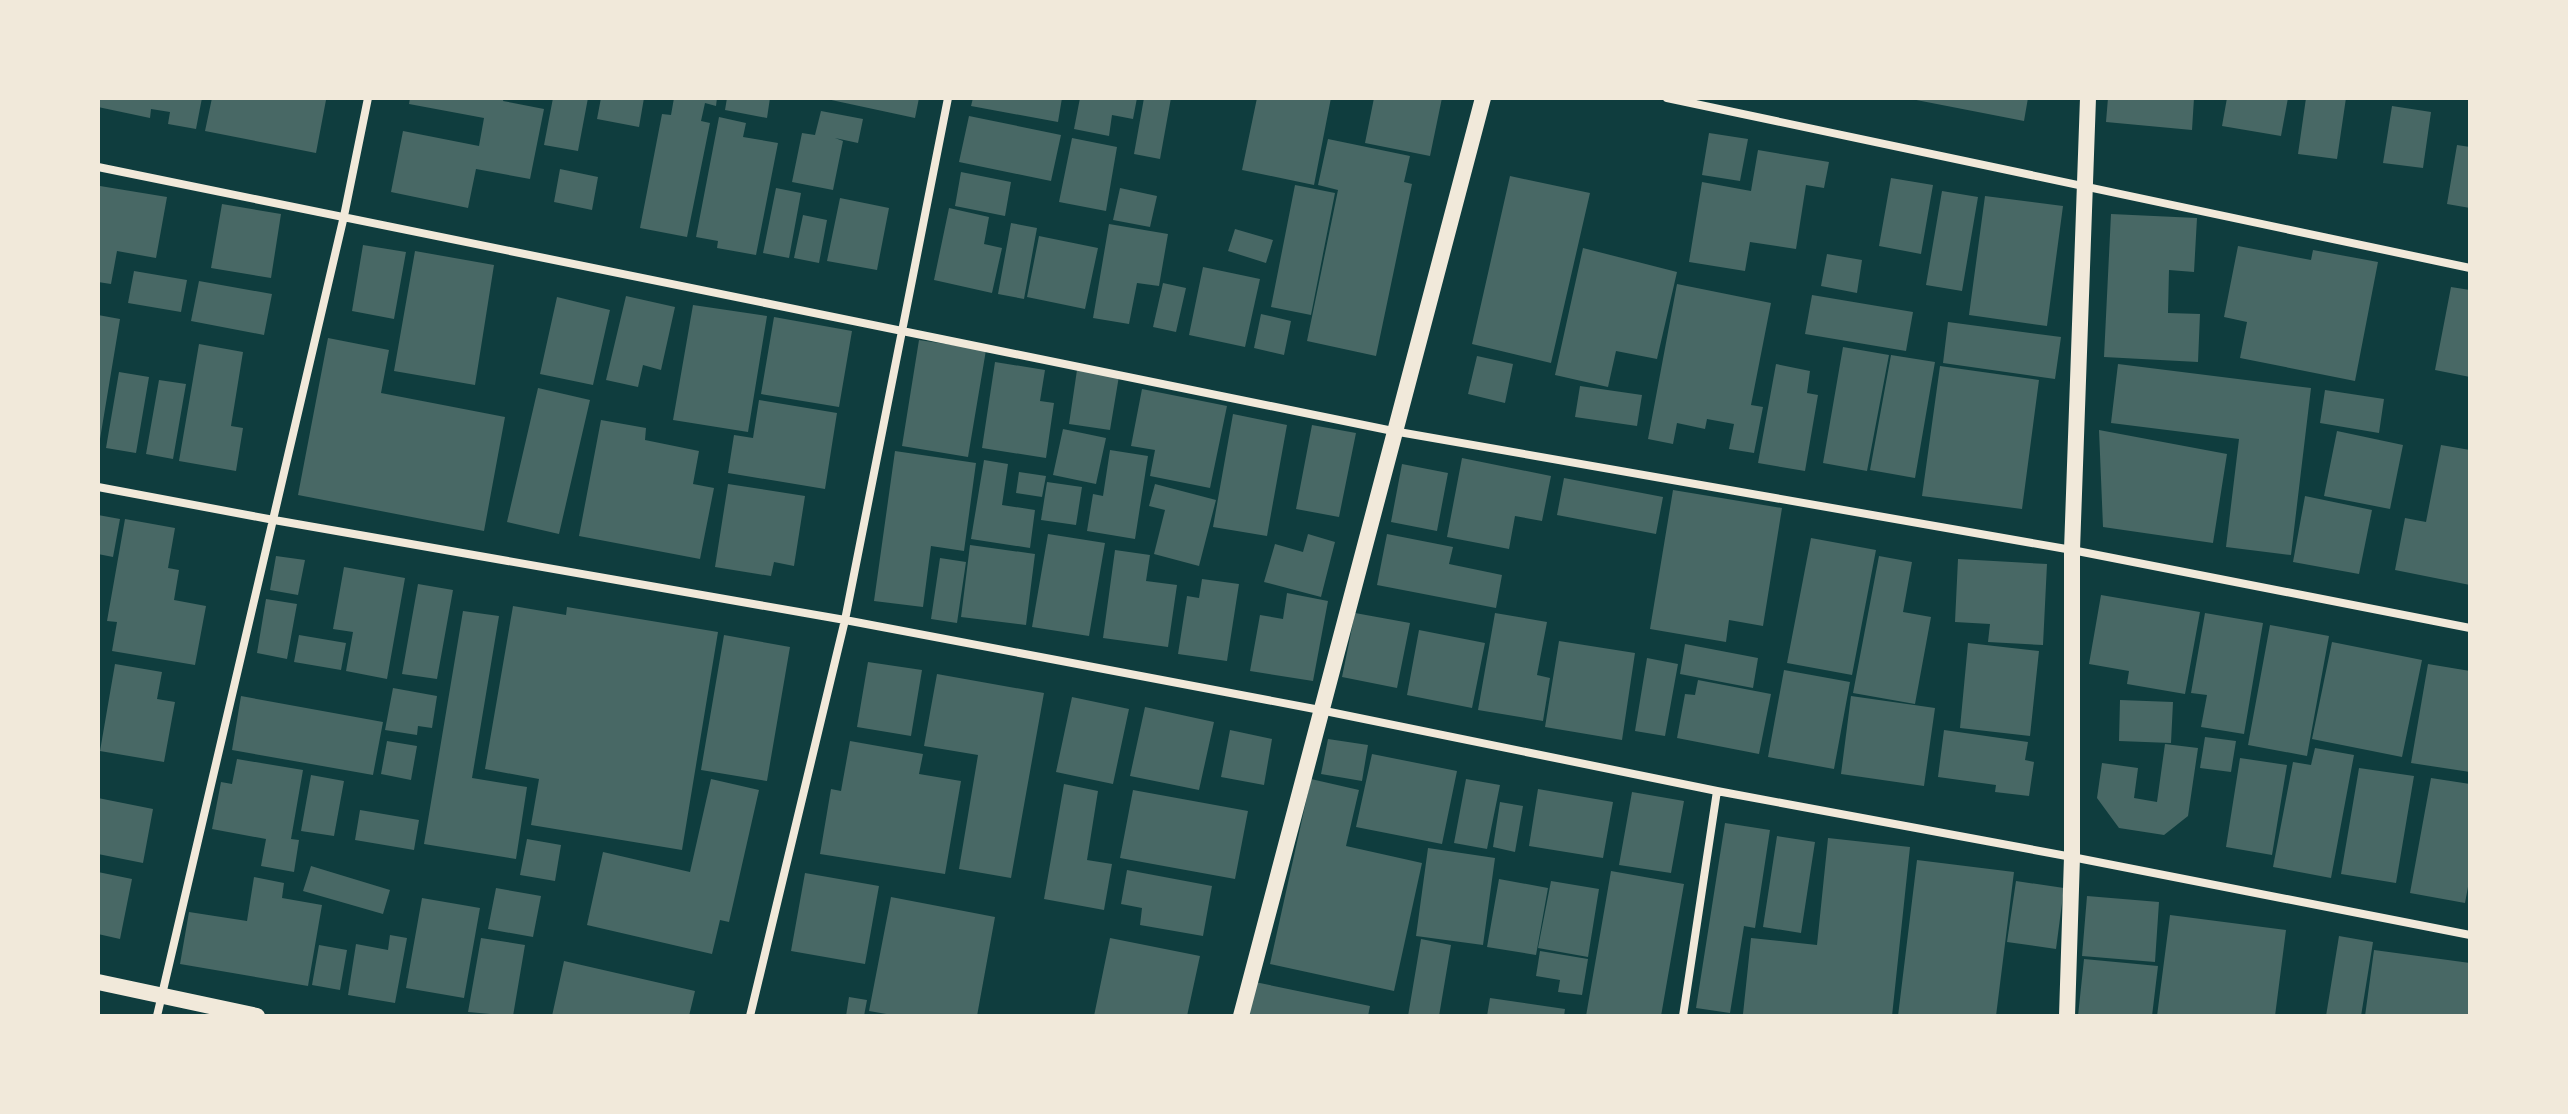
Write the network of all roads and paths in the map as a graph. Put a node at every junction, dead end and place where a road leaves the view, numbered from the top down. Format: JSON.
{"nodes":[{"id":1,"x":368,"y":98,"type":"edge"},
{"id":2,"x":948,"y":98,"type":"edge"},
{"id":3,"x":1483,"y":98,"type":"edge"},
{"id":4,"x":1667,"y":98,"type":"edge"},
{"id":5,"x":2088,"y":98,"type":"edge"},
{"id":6,"x":98,"y":167,"type":"edge"},
{"id":7,"x":2085,"y":185,"type":"junction"},
{"id":8,"x":344,"y":216,"type":"junction"},
{"id":9,"x":2470,"y":268,"type":"edge"},
{"id":10,"x":904,"y":330,"type":"junction"},
{"id":11,"x":1393,"y":431,"type":"junction"},
{"id":12,"x":98,"y":487,"type":"edge"},
{"id":13,"x":274,"y":520,"type":"junction"},
{"id":14,"x":2072,"y":550,"type":"junction"},
{"id":15,"x":845,"y":620,"type":"junction"},
{"id":16,"x":2470,"y":628,"type":"edge"},
{"id":17,"x":1320,"y":710,"type":"junction"},
{"id":18,"x":1717,"y":791,"type":"junction"},
{"id":19,"x":2072,"y":857,"type":"junction"},
{"id":20,"x":2470,"y":935,"type":"edge"},
{"id":21,"x":98,"y":982,"type":"edge"},
{"id":22,"x":162,"y":997,"type":"junction"},
{"id":23,"x":157,"y":1016,"type":"edge"},
{"id":24,"x":257,"y":1016,"type":"edge"},
{"id":25,"x":750,"y":1016,"type":"edge"},
{"id":26,"x":1241,"y":1016,"type":"edge"},
{"id":27,"x":1683,"y":1016,"type":"edge"},
{"id":28,"x":2067,"y":1016,"type":"edge"}],
"edges":[{"from":1,"to":8,"type":"street"},
{"from":2,"to":10,"type":"street"},
{"from":3,"to":11,"type":"main road"},
{"from":4,"to":7,"type":"street"},
{"from":5,"to":7,"type":"main road"},
{"from":6,"to":8,"type":"street"},
{"from":7,"to":9,"type":"street"},
{"from":7,"to":14,"type":"main road"},
{"from":8,"to":10,"type":"street"},
{"from":8,"to":13,"type":"street"},
{"from":10,"to":11,"type":"street"},
{"from":10,"to":15,"type":"street"},
{"from":11,"to":14,"type":"street"},
{"from":11,"to":17,"type":"main road"},
{"from":12,"to":13,"type":"street"},
{"from":13,"to":15,"type":"street"},
{"from":13,"to":22,"type":"street"},
{"from":14,"to":16,"type":"street"},
{"from":14,"to":19,"type":"main road"},
{"from":15,"to":17,"type":"street"},
{"from":15,"to":25,"type":"street"},
{"from":17,"to":18,"type":"street"},
{"from":17,"to":26,"type":"main road"},
{"from":18,"to":19,"type":"street"},
{"from":18,"to":27,"type":"street"},
{"from":19,"to":20,"type":"street"},
{"from":19,"to":28,"type":"main road"},
{"from":21,"to":22,"type":"main road"},
{"from":22,"to":23,"type":"street"},
{"from":22,"to":24,"type":"main road"}]}
